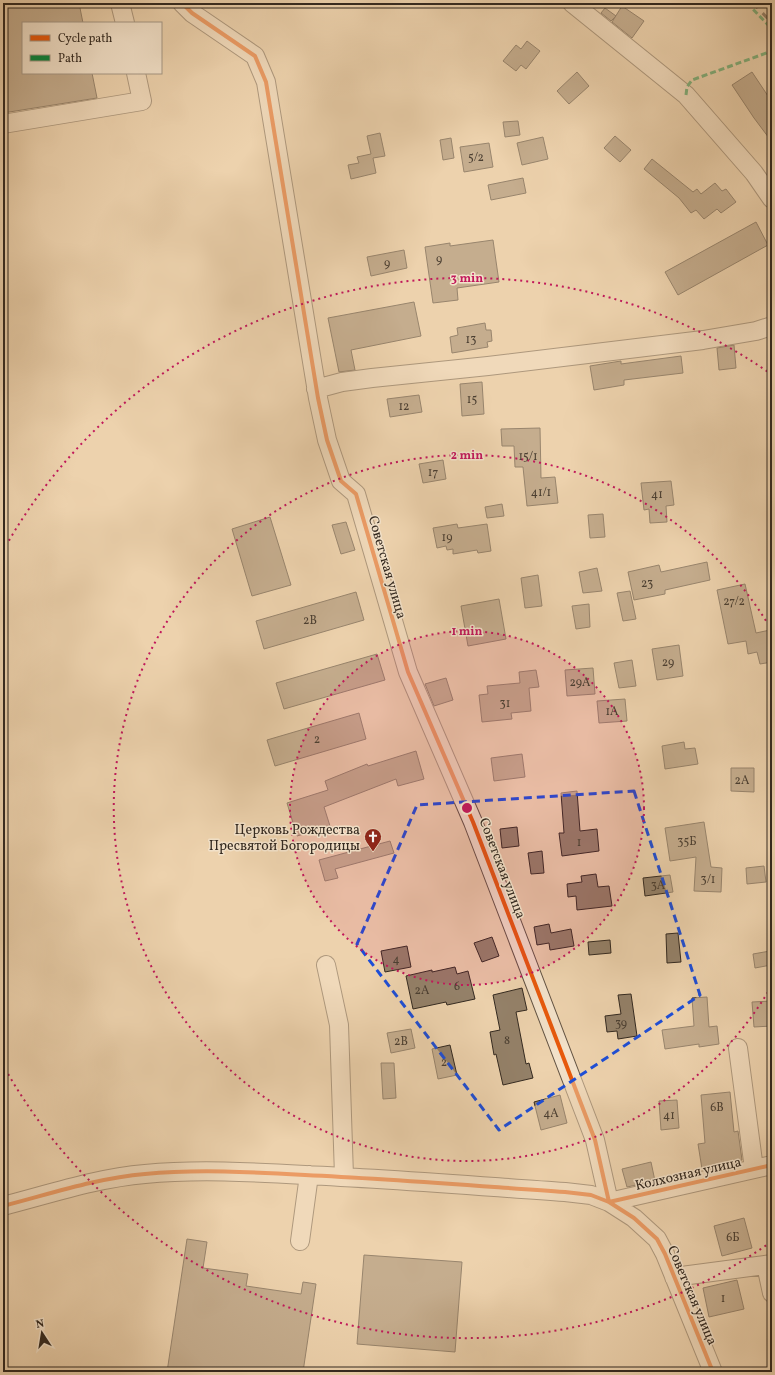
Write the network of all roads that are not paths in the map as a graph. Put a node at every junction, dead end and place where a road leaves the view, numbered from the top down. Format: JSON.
{"nodes":[{"id":1,"x":120,"y":3,"type":"edge"},
{"id":2,"x":182,"y":3,"type":"edge"},
{"id":3,"x":572,"y":3,"type":"edge"},
{"id":4,"x":125,"y":22,"type":"edge"},
{"id":5,"x":136,"y":74,"type":"edge"},
{"id":6,"x":3,"y":124,"type":"edge"},
{"id":7,"x":772,"y":199,"type":"edge"},
{"id":8,"x":772,"y":326,"type":"edge"},
{"id":9,"x":316,"y":389,"type":"junction"},
{"id":10,"x":326,"y":965,"type":"dead end"},
{"id":11,"x":738,"y":1048,"type":"dead end"},
{"id":12,"x":772,"y":1165,"type":"edge"},
{"id":13,"x":754,"y":1169,"type":"junction"},
{"id":14,"x":309,"y":1175,"type":"junction"},
{"id":15,"x":344,"y":1176,"type":"junction"},
{"id":16,"x":609,"y":1202,"type":"junction"},
{"id":17,"x":3,"y":1206,"type":"edge"},
{"id":18,"x":300,"y":1241,"type":"dead end"},
{"id":19,"x":769,"y":1265,"type":"edge"},
{"id":20,"x":674,"y":1276,"type":"junction"},
{"id":21,"x":772,"y":1292,"type":"edge"},
{"id":22,"x":713,"y":1372,"type":"edge"}],
"edges":[{"from":1,"to":4,"type":"street"},
{"from":2,"to":9,"type":"street"},
{"from":3,"to":7,"type":"street"},
{"from":5,"to":6,"type":"street"},
{"from":8,"to":9,"type":"street"},
{"from":9,"to":16,"type":"street","name":"Советская улица"},
{"from":10,"to":15,"type":"street"},
{"from":11,"to":13,"type":"street"},
{"from":12,"to":13,"type":"street","name":"Колхозная улица"},
{"from":13,"to":16,"type":"street","name":"Колхозная улица"},
{"from":14,"to":15,"type":"street","name":"Советская улица"},
{"from":14,"to":17,"type":"street","name":"Советская улица"},
{"from":14,"to":18,"type":"street"},
{"from":15,"to":16,"type":"street","name":"Советская улица"},
{"from":16,"to":20,"type":"street","name":"Советская улица"},
{"from":19,"to":20,"type":"street"},
{"from":19,"to":21,"type":"street"},
{"from":20,"to":22,"type":"street","name":"Советская улица"}]}
